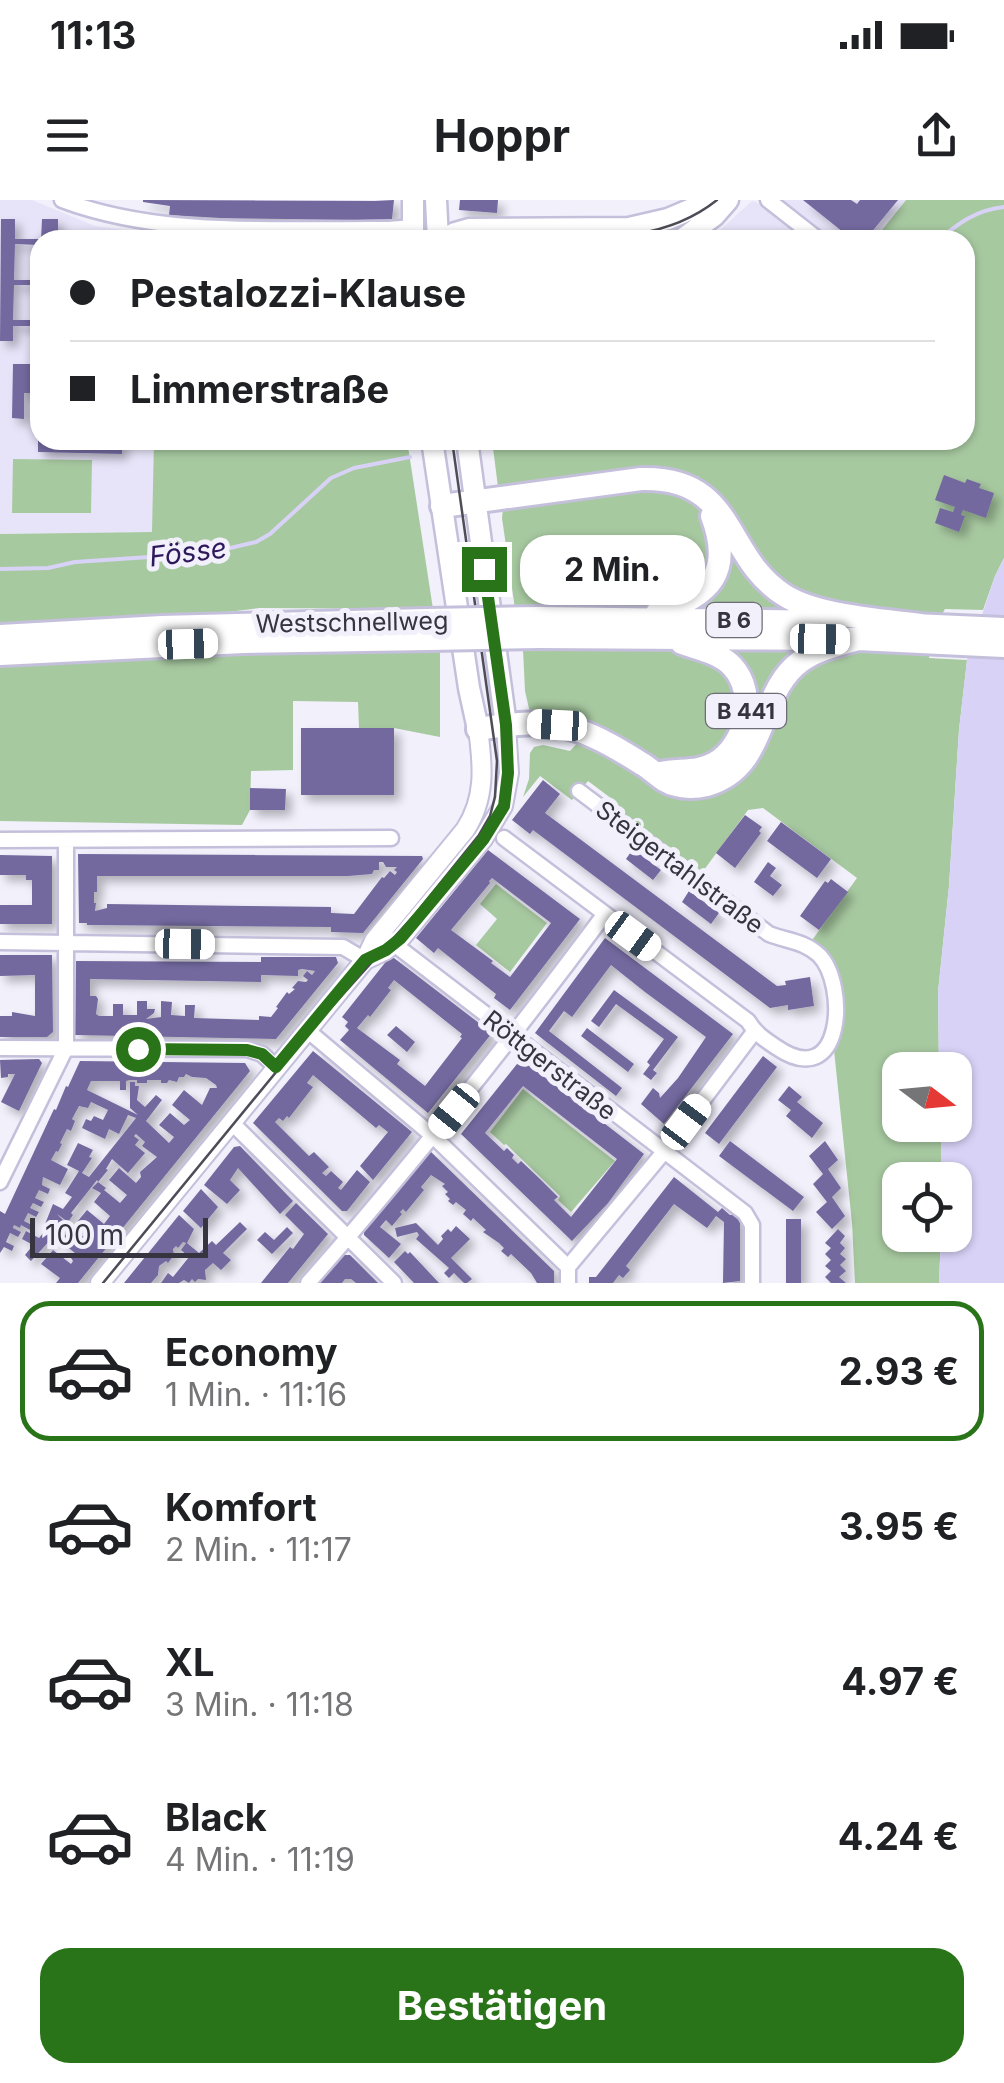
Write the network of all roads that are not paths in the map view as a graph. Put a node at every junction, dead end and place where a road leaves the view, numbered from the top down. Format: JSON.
{"nodes":[{"id":1,"x":62,"y":200,"type":"edge"},
{"id":2,"x":413,"y":200,"type":"edge"},
{"id":3,"x":436,"y":200,"type":"edge"},
{"id":4,"x":713,"y":200,"type":"edge"},
{"id":5,"x":728,"y":200,"type":"edge"},
{"id":6,"x":768,"y":200,"type":"edge"},
{"id":7,"x":394,"y":230,"type":"edge"},
{"id":8,"x":413,"y":230,"type":"edge"},
{"id":9,"x":439,"y":230,"type":"edge"},
{"id":10,"x":466,"y":230,"type":"edge"},
{"id":11,"x":695,"y":230,"type":"edge"},
{"id":12,"x":807,"y":230,"type":"edge"},
{"id":13,"x":434,"y":450,"type":"edge"},
{"id":14,"x":468,"y":450,"type":"edge"},
{"id":15,"x":476,"y":501,"type":"junction"},
{"id":16,"x":709,"y":502,"type":"junction"},
{"id":17,"x":442,"y":506,"type":"junction"},
{"id":18,"x":640,"y":618,"type":"junction"},
{"id":19,"x":540,"y":628,"type":"junction"},
{"id":20,"x":1004,"y":629,"type":"edge"},
{"id":21,"x":933,"y":632,"type":"junction"},
{"id":22,"x":0,"y":636,"type":"edge"},
{"id":23,"x":665,"y":637,"type":"junction"},
{"id":24,"x":126,"y":638,"type":"junction"},
{"id":25,"x":858,"y":640,"type":"junction"},
{"id":26,"x":1004,"y":646,"type":"edge"},
{"id":27,"x":0,"y":654,"type":"edge"},
{"id":28,"x":506,"y":725,"type":"junction"},
{"id":29,"x":478,"y":730,"type":"junction"},
{"id":30,"x":658,"y":774,"type":"junction"},
{"id":31,"x":579,"y":791,"type":"dead end"},
{"id":32,"x":391,"y":838,"type":"dead end"},
{"id":33,"x":504,"y":838,"type":"dead end"},
{"id":34,"x":0,"y":840,"type":"edge"},
{"id":35,"x":66,"y":840,"type":"junction"},
{"id":36,"x":604,"y":915,"type":"junction"},
{"id":37,"x":0,"y":942,"type":"edge"},
{"id":38,"x":66,"y":942,"type":"junction"},
{"id":39,"x":394,"y":944,"type":"junction"},
{"id":40,"x":365,"y":960,"type":"junction"},
{"id":41,"x":307,"y":1030,"type":"junction"},
{"id":42,"x":754,"y":1032,"type":"junction"},
{"id":43,"x":513,"y":1037,"type":"junction"},
{"id":44,"x":0,"y":1048,"type":"edge"},
{"id":45,"x":66,"y":1048,"type":"junction"},
{"id":46,"x":276,"y":1067,"type":"junction"},
{"id":47,"x":232,"y":1122,"type":"junction"},
{"id":48,"x":434,"y":1136,"type":"junction"},
{"id":49,"x":663,"y":1153,"type":"junction"},
{"id":50,"x":0,"y":1182,"type":"edge"},
{"id":51,"x":348,"y":1238,"type":"junction"},
{"id":52,"x":568,"y":1266,"type":"junction"},
{"id":53,"x":100,"y":1283,"type":"edge"},
{"id":54,"x":308,"y":1283,"type":"edge"},
{"id":55,"x":394,"y":1283,"type":"edge"},
{"id":56,"x":568,"y":1283,"type":"edge"},
{"id":57,"x":752,"y":1283,"type":"edge"}],
"edges":[{"from":1,"to":7,"type":"street"},
{"from":2,"to":8,"type":"main road"},
{"from":3,"to":9,"type":"main road"},
{"from":4,"to":10,"type":"main road"},
{"from":5,"to":11,"type":"main road"},
{"from":6,"to":12,"type":"street"},
{"from":13,"to":17,"type":"main road"},
{"from":14,"to":15,"type":"main road"},
{"from":15,"to":16,"type":"highway"},
{"from":15,"to":17,"type":"highway"},
{"from":15,"to":28,"type":"main road"},
{"from":16,"to":18,"type":"highway"},
{"from":16,"to":21,"type":"highway"},
{"from":17,"to":29,"type":"main road"},
{"from":18,"to":19,"type":"highway","name":"Westschnellweg","number":"B 6"},
{"from":18,"to":21,"type":"highway","name":"Westschnellweg","number":"B 6"},
{"from":19,"to":23,"type":"highway","name":"Westschnellweg","number":"B 6"},
{"from":19,"to":24,"type":"highway","name":"Westschnellweg","number":"B 6","bridge":true},
{"from":20,"to":21,"type":"highway","name":"Westschnellweg","number":"B 6"},
{"from":21,"to":25,"type":"highway","name":"Westschnellweg","number":"B 6"},
{"from":21,"to":26,"type":"highway","name":"Westschnellweg","number":"B 6"},
{"from":22,"to":24,"type":"highway","name":"Westschnellweg","number":"B 6"},
{"from":23,"to":25,"type":"highway","name":"Westschnellweg","number":"B 6"},
{"from":23,"to":30,"type":"highway","number":"B 441"},
{"from":24,"to":27,"type":"highway","name":"Westschnellweg","number":"B 6"},
{"from":25,"to":30,"type":"highway"},
{"from":28,"to":29,"type":"highway"},
{"from":28,"to":30,"type":"highway"},
{"from":28,"to":39,"type":"street"},
{"from":29,"to":40,"type":"street"},
{"from":31,"to":42,"type":"street","name":"Steigertahlstraße"},
{"from":32,"to":35,"type":"street"},
{"from":33,"to":36,"type":"street","name":"Steigertahlstraße"},
{"from":34,"to":35,"type":"street"},
{"from":35,"to":38,"type":"street"},
{"from":36,"to":42,"type":"street","name":"Steigertahlstraße"},
{"from":36,"to":43,"type":"street"},
{"from":37,"to":38,"type":"street"},
{"from":38,"to":40,"type":"street"},
{"from":38,"to":45,"type":"street"},
{"from":39,"to":40,"type":"street"},
{"from":39,"to":43,"type":"street","name":"Röttgerstraße"},
{"from":40,"to":41,"type":"street"},
{"from":41,"to":46,"type":"street"},
{"from":41,"to":48,"type":"street"},
{"from":42,"to":49,"type":"street"},
{"from":43,"to":48,"type":"street"},
{"from":43,"to":49,"type":"street","name":"Röttgerstraße"},
{"from":44,"to":45,"type":"street"},
{"from":45,"to":46,"type":"street"},
{"from":45,"to":50,"type":"street"},
{"from":46,"to":47,"type":"street"},
{"from":47,"to":51,"type":"street"},
{"from":47,"to":53,"type":"street"},
{"from":48,"to":51,"type":"street"},
{"from":48,"to":52,"type":"street"},
{"from":49,"to":52,"type":"street"},
{"from":49,"to":57,"type":"street","name":"Röttgerstraße"},
{"from":51,"to":54,"type":"street"},
{"from":51,"to":55,"type":"street"},
{"from":52,"to":56,"type":"street"}]}
